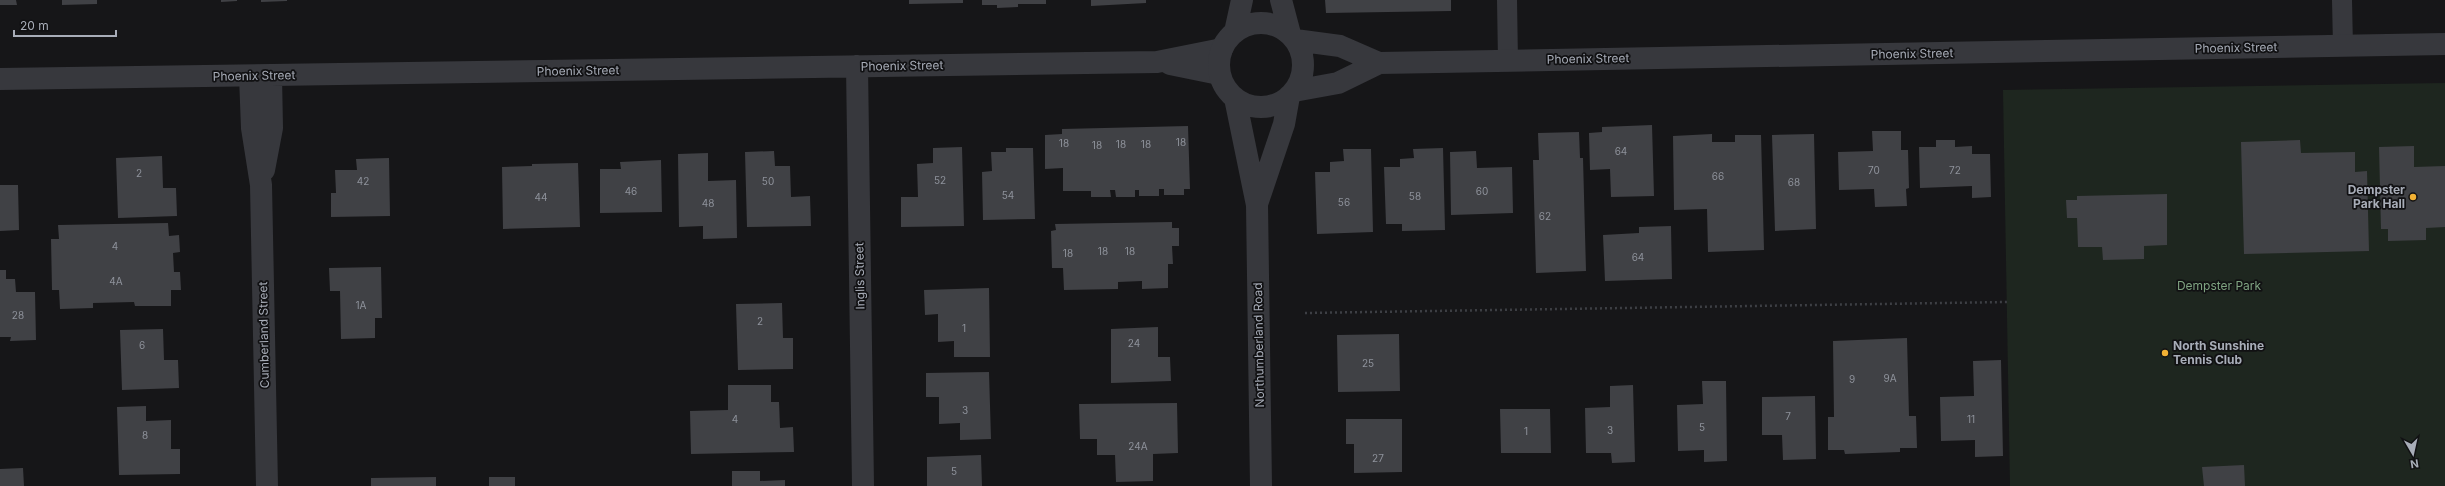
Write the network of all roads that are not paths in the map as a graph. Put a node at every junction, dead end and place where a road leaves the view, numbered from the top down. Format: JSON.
{"nodes":[{"id":1,"x":1242,"y":0,"type":"edge"},
{"id":2,"x":1281,"y":0,"type":"edge"},
{"id":3,"x":1507,"y":0,"type":"edge"},
{"id":4,"x":2342,"y":0,"type":"edge"},
{"id":5,"x":1235,"y":32,"type":"junction"},
{"id":6,"x":1292,"y":37,"type":"junction"},
{"id":7,"x":2445,"y":44,"type":"edge"},
{"id":8,"x":2343,"y":46,"type":"junction"},
{"id":9,"x":1222,"y":48,"type":"junction"},
{"id":10,"x":1508,"y":61,"type":"junction"},
{"id":11,"x":1157,"y":62,"type":"junction"},
{"id":12,"x":1379,"y":63,"type":"junction"},
{"id":13,"x":857,"y":66,"type":"junction"},
{"id":14,"x":1220,"y":74,"type":"junction"},
{"id":15,"x":260,"y":76,"type":"junction"},
{"id":16,"x":0,"y":79,"type":"edge"},
{"id":17,"x":1292,"y":94,"type":"junction"},
{"id":18,"x":1235,"y":98,"type":"junction"},
{"id":19,"x":1257,"y":205,"type":"junction"},
{"id":20,"x":267,"y":486,"type":"edge"},
{"id":21,"x":863,"y":486,"type":"edge"},
{"id":22,"x":1261,"y":486,"type":"edge"}],
"edges":[{"from":1,"to":5,"type":"street"},
{"from":2,"to":6,"type":"street"},
{"from":3,"to":10,"type":"lane"},
{"from":4,"to":8,"type":"lane"},
{"from":5,"to":6,"type":"street"},
{"from":5,"to":9,"type":"street"},
{"from":6,"to":12,"type":"street","name":"Phoenix Street"},
{"from":6,"to":17,"type":"street"},
{"from":7,"to":8,"type":"street","name":"Phoenix Street"},
{"from":8,"to":10,"type":"street","name":"Phoenix Street"},
{"from":9,"to":11,"type":"street","name":"Phoenix Street"},
{"from":9,"to":14,"type":"street"},
{"from":10,"to":12,"type":"street","name":"Phoenix Street"},
{"from":11,"to":13,"type":"street","name":"Phoenix Street"},
{"from":11,"to":14,"type":"street","name":"Phoenix Street"},
{"from":12,"to":17,"type":"street","name":"Phoenix Street"},
{"from":13,"to":15,"type":"street","name":"Phoenix Street"},
{"from":13,"to":21,"type":"street","name":"Inglis Street"},
{"from":14,"to":18,"type":"street"},
{"from":15,"to":16,"type":"street","name":"Phoenix Street"},
{"from":15,"to":20,"type":"street","name":"Cumberland Street"},
{"from":17,"to":18,"type":"street"},
{"from":17,"to":19,"type":"street","name":"Northumberland Road"},
{"from":18,"to":19,"type":"street","name":"Northumberland Road"},
{"from":19,"to":22,"type":"street","name":"Northumberland Road"}]}
